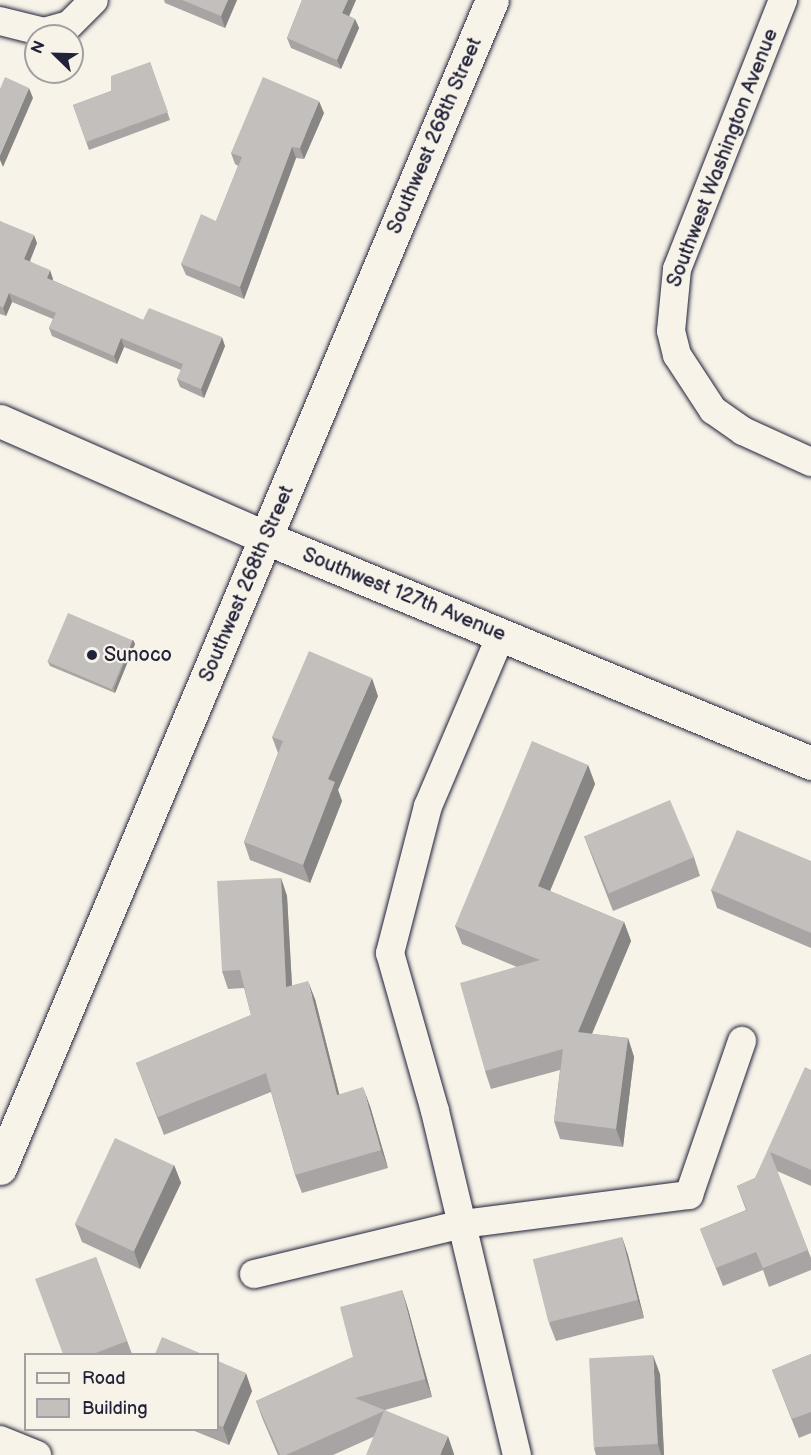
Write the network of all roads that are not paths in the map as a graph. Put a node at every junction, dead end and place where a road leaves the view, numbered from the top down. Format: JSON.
{"nodes":[{"id":1,"x":94,"y":0,"type":"edge"},
{"id":2,"x":492,"y":0,"type":"edge"},
{"id":3,"x":783,"y":0,"type":"edge"},
{"id":4,"x":0,"y":21,"type":"edge"},
{"id":5,"x":0,"y":421,"type":"edge"},
{"id":6,"x":811,"y":462,"type":"edge"},
{"id":7,"x":266,"y":538,"type":"junction"},
{"id":8,"x":501,"y":635,"type":"junction"},
{"id":9,"x":811,"y":764,"type":"edge"},
{"id":10,"x":742,"y":1041,"type":"dead end"},
{"id":11,"x":0,"y":1168,"type":"edge"},
{"id":12,"x":462,"y":1224,"type":"junction"},
{"id":13,"x":254,"y":1274,"type":"dead end"},
{"id":14,"x":0,"y":1440,"type":"edge"},
{"id":15,"x":37,"y":1455,"type":"edge"},
{"id":16,"x":517,"y":1455,"type":"edge"}],
"edges":[{"from":1,"to":4,"type":"street"},
{"from":2,"to":7,"type":"main road","name":"Southwest 268th Street"},
{"from":3,"to":6,"type":"street","name":"Southwest Washington Avenue"},
{"from":5,"to":7,"type":"main road","name":"Southwest 127th Avenue"},
{"from":7,"to":8,"type":"main road","name":"Southwest 127th Avenue"},
{"from":7,"to":11,"type":"main road","name":"Southwest 268th Street"},
{"from":8,"to":9,"type":"main road","name":"Southwest 127th Avenue"},
{"from":8,"to":12,"type":"street"},
{"from":10,"to":12,"type":"street"},
{"from":12,"to":13,"type":"street"},
{"from":12,"to":16,"type":"street"},
{"from":14,"to":15,"type":"street"}]}
